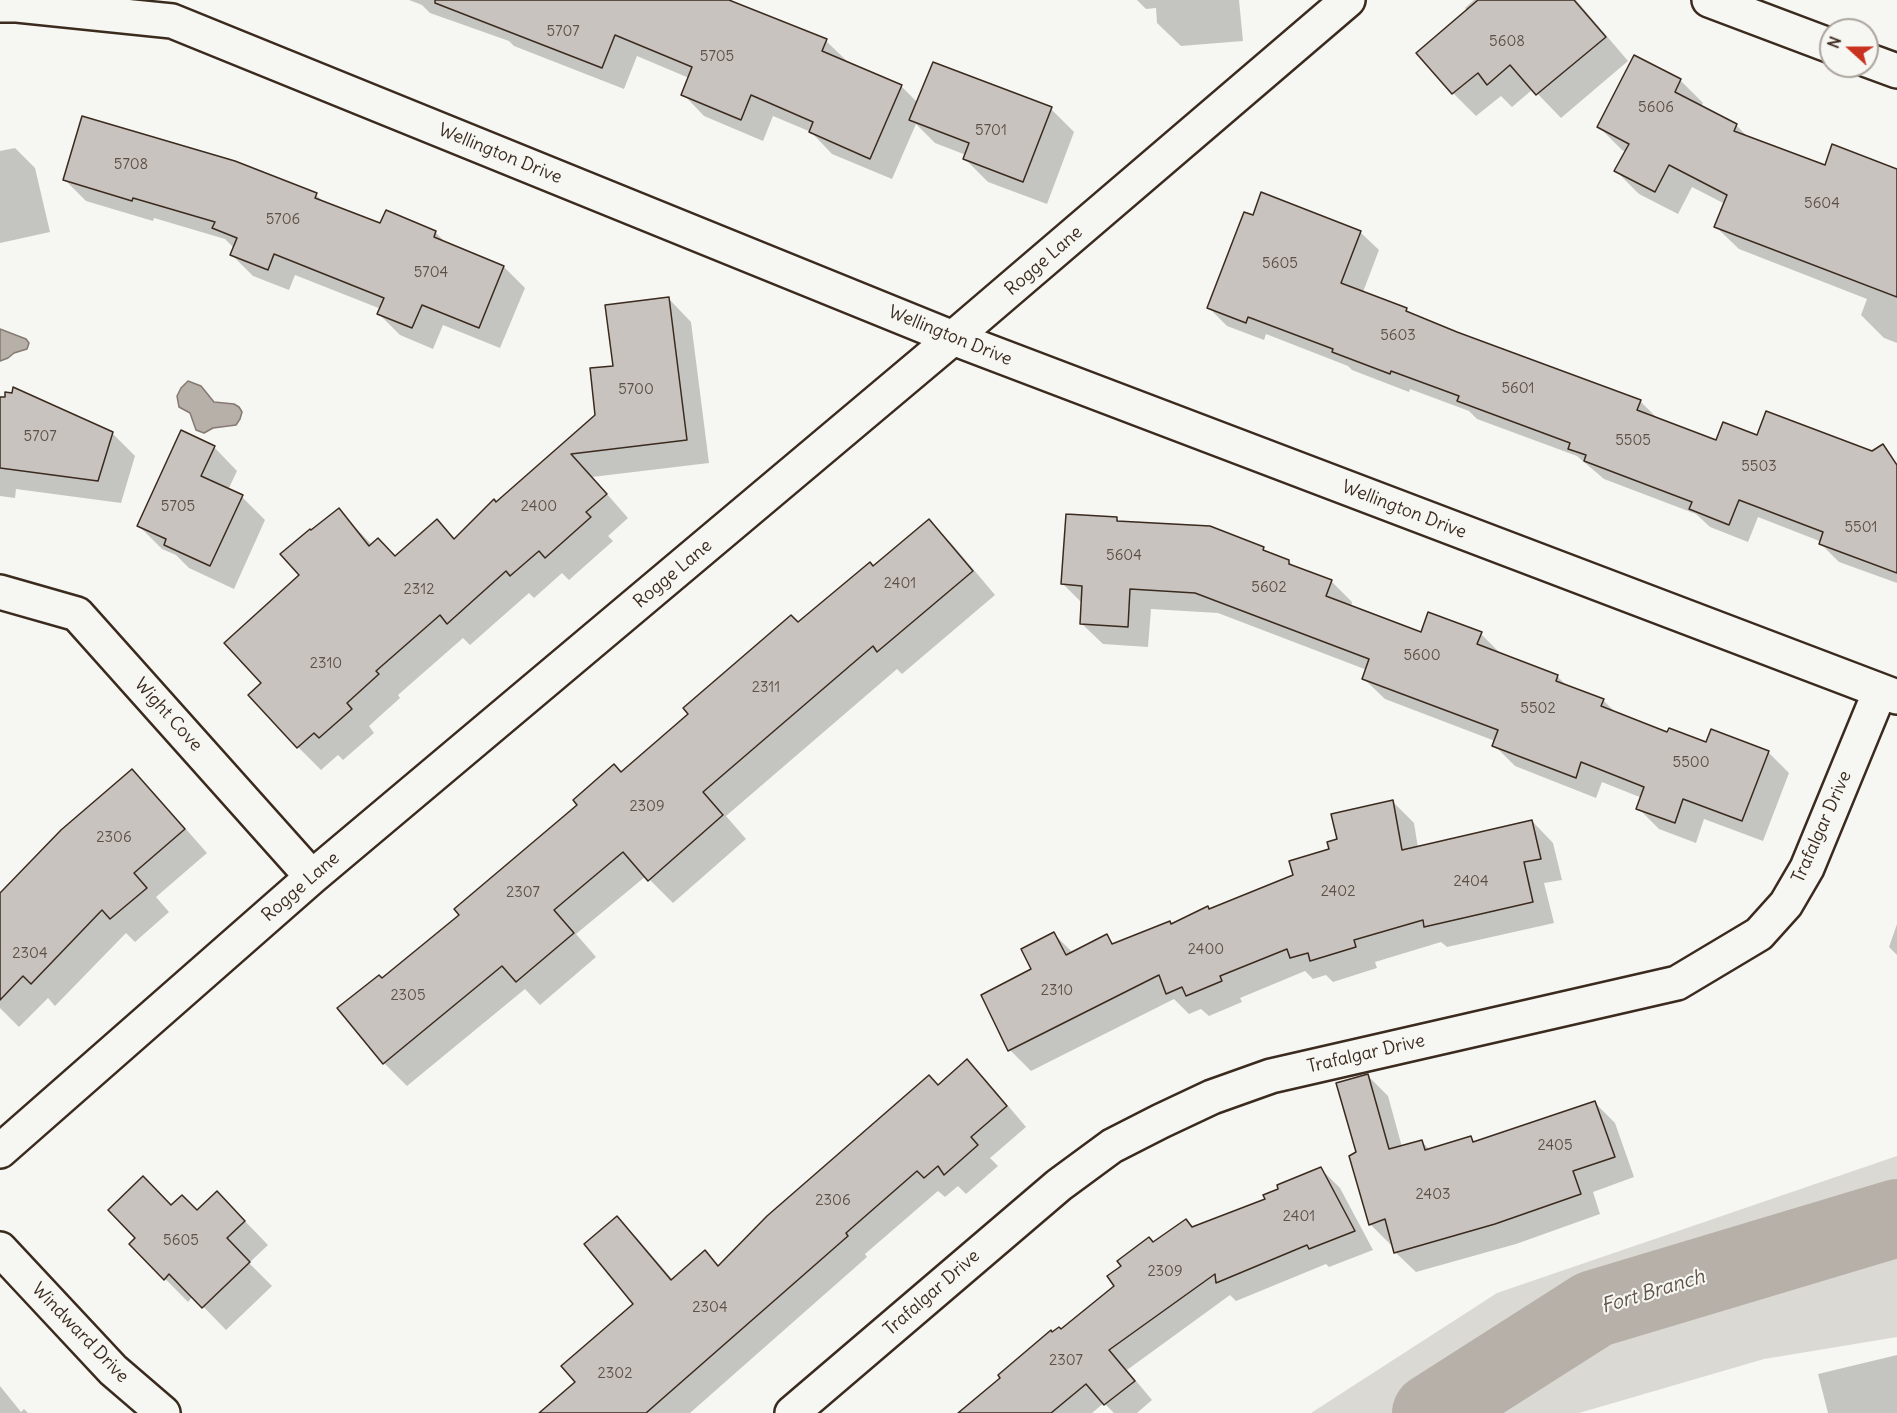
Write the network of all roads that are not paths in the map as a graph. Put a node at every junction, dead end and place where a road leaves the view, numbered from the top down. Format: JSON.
{"nodes":[{"id":1,"x":1348,"y":0,"type":"edge"},
{"id":2,"x":1709,"y":0,"type":"edge"},
{"id":3,"x":0,"y":5,"type":"edge"},
{"id":4,"x":1819,"y":41,"type":"edge"},
{"id":5,"x":1879,"y":64,"type":"edge"},
{"id":6,"x":1897,"y":71,"type":"edge"},
{"id":7,"x":953,"y":338,"type":"junction"},
{"id":8,"x":0,"y":592,"type":"edge"},
{"id":9,"x":1888,"y":694,"type":"edge"},
{"id":10,"x":312,"y":877,"type":"junction"},
{"id":11,"x":0,"y":1150,"type":"edge"},
{"id":12,"x":0,"y":1250,"type":"edge"},
{"id":13,"x":163,"y":1413,"type":"edge"},
{"id":14,"x":792,"y":1413,"type":"edge"}],
"edges":[{"from":1,"to":7,"type":"street","name":"Rogge Lane"},
{"from":2,"to":4,"type":"street"},
{"from":3,"to":7,"type":"street","name":"Wellington Drive"},
{"from":5,"to":6,"type":"street"},
{"from":7,"to":9,"type":"street","name":"Wellington Drive"},
{"from":7,"to":10,"type":"street","name":"Rogge Lane"},
{"from":8,"to":10,"type":"street","name":"Wight Cove"},
{"from":9,"to":14,"type":"street","name":"Trafalgar Drive"},
{"from":10,"to":11,"type":"street","name":"Rogge Lane"},
{"from":12,"to":13,"type":"street","name":"Windward Drive"}]}
